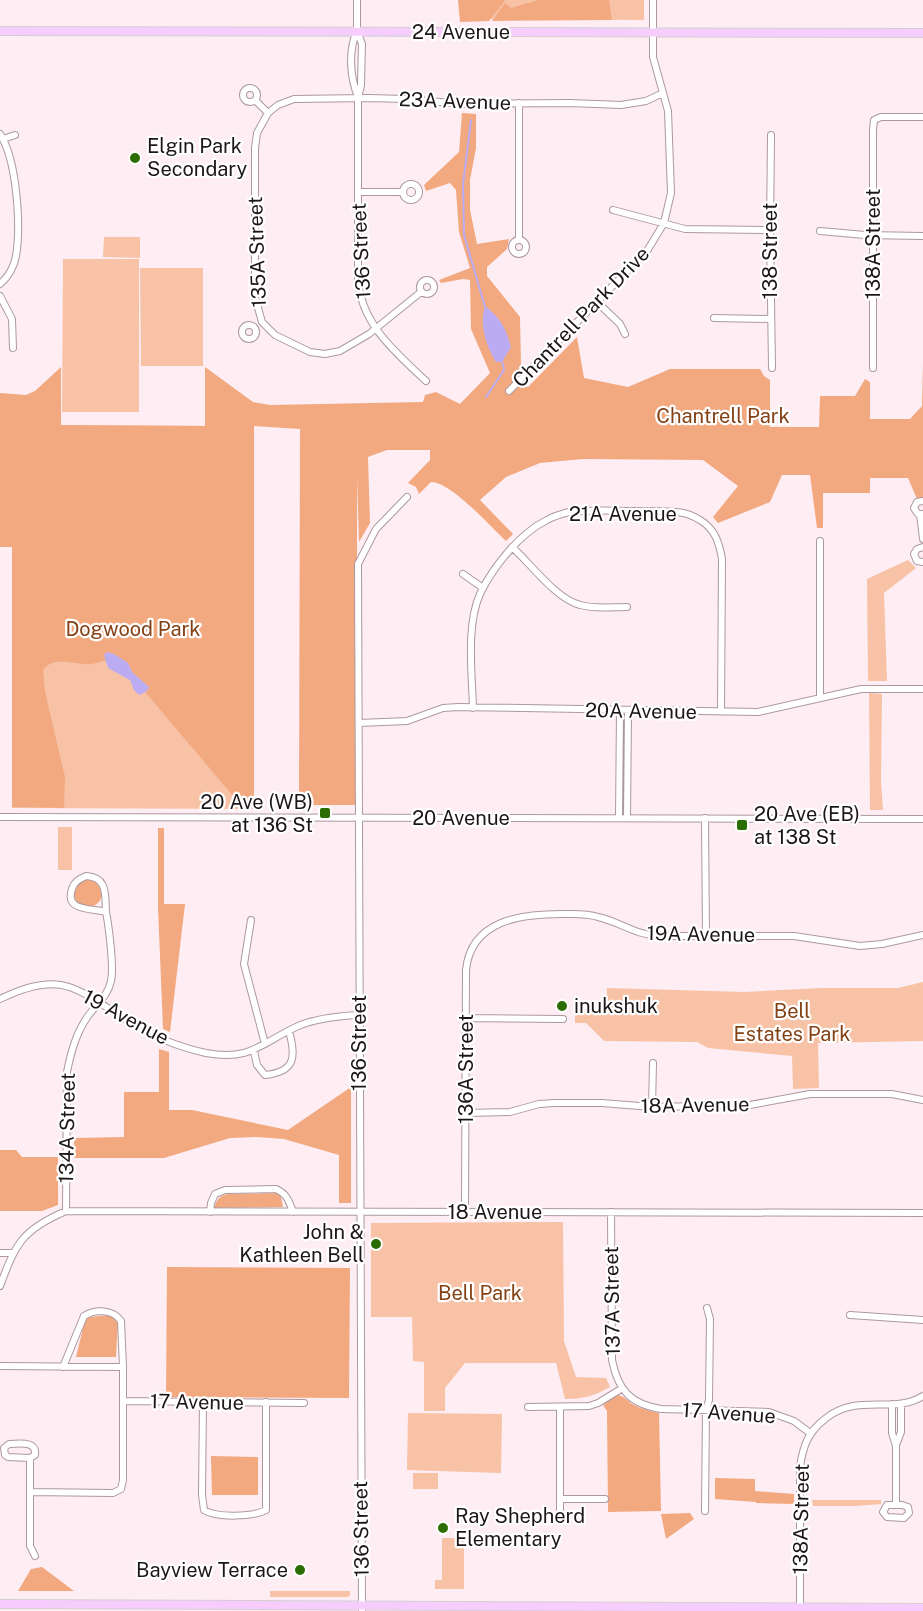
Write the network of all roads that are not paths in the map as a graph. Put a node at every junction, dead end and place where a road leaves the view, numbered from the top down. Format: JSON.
{"nodes":[{"id":1,"x":357,"y":0,"type":"edge"},
{"id":2,"x":653,"y":0,"type":"edge"},
{"id":3,"x":0,"y":31,"type":"edge"},
{"id":4,"x":357,"y":32,"type":"junction"},
{"id":5,"x":652,"y":33,"type":"junction"},
{"id":6,"x":923,"y":33,"type":"edge"},
{"id":7,"x":663,"y":93,"type":"junction"},
{"id":8,"x":358,"y":98,"type":"junction"},
{"id":9,"x":255,"y":100,"type":"dead end"},
{"id":10,"x":519,"y":103,"type":"junction"},
{"id":11,"x":268,"y":113,"type":"junction"},
{"id":12,"x":923,"y":117,"type":"edge"},
{"id":13,"x":15,"y":135,"type":"dead end"},
{"id":14,"x":771,"y":135,"type":"dead end"},
{"id":15,"x":2,"y":136,"type":"edge"},
{"id":16,"x":358,"y":192,"type":"junction"},
{"id":17,"x":403,"y":192,"type":"dead end"},
{"id":18,"x":613,"y":210,"type":"dead end"},
{"id":19,"x":664,"y":223,"type":"junction"},
{"id":20,"x":770,"y":230,"type":"junction"},
{"id":21,"x":820,"y":231,"type":"dead end"},
{"id":22,"x":873,"y":235,"type":"junction"},
{"id":23,"x":923,"y":236,"type":"edge"},
{"id":24,"x":519,"y":239,"type":"dead end"},
{"id":25,"x":0,"y":284,"type":"edge"},
{"id":26,"x":421,"y":292,"type":"dead end"},
{"id":27,"x":0,"y":296,"type":"edge"},
{"id":28,"x":597,"y":302,"type":"junction"},
{"id":29,"x":714,"y":318,"type":"dead end"},
{"id":30,"x":770,"y":319,"type":"junction"},
{"id":31,"x":262,"y":322,"type":"junction"},
{"id":32,"x":254,"y":328,"type":"dead end"},
{"id":33,"x":376,"y":329,"type":"junction"},
{"id":34,"x":625,"y":334,"type":"dead end"},
{"id":35,"x":13,"y":348,"type":"dead end"},
{"id":36,"x":772,"y":368,"type":"dead end"},
{"id":37,"x":873,"y":368,"type":"dead end"},
{"id":38,"x":426,"y":381,"type":"dead end"},
{"id":39,"x":509,"y":391,"type":"dead end"},
{"id":40,"x":407,"y":497,"type":"dead end"},
{"id":41,"x":923,"y":501,"type":"edge"},
{"id":42,"x":922,"y":514,"type":"edge"},
{"id":43,"x":923,"y":539,"type":"edge"},
{"id":44,"x":820,"y":541,"type":"dead end"},
{"id":45,"x":512,"y":547,"type":"junction"},
{"id":46,"x":923,"y":547,"type":"edge"},
{"id":47,"x":923,"y":562,"type":"edge"},
{"id":48,"x":463,"y":574,"type":"dead end"},
{"id":49,"x":483,"y":588,"type":"junction"},
{"id":50,"x":627,"y":607,"type":"dead end"},
{"id":51,"x":923,"y":689,"type":"edge"},
{"id":52,"x":820,"y":698,"type":"junction"},
{"id":53,"x":473,"y":708,"type":"junction"},
{"id":54,"x":620,"y":711,"type":"junction"},
{"id":55,"x":628,"y":711,"type":"junction"},
{"id":56,"x":721,"y":712,"type":"junction"},
{"id":57,"x":359,"y":723,"type":"junction"},
{"id":58,"x":619,"y":755,"type":"junction"},
{"id":59,"x":627,"y":755,"type":"junction"},
{"id":60,"x":0,"y":817,"type":"edge"},
{"id":61,"x":359,"y":818,"type":"junction"},
{"id":62,"x":619,"y":818,"type":"junction"},
{"id":63,"x":627,"y":818,"type":"junction"},
{"id":64,"x":705,"y":819,"type":"junction"},
{"id":65,"x":923,"y":819,"type":"edge"},
{"id":66,"x":106,"y":912,"type":"junction"},
{"id":67,"x":251,"y":920,"type":"dead end"},
{"id":68,"x":484,"y":932,"type":"joint"},
{"id":69,"x":923,"y":935,"type":"edge"},
{"id":70,"x":706,"y":936,"type":"junction"},
{"id":71,"x":0,"y":999,"type":"edge"},
{"id":72,"x":100,"y":1002,"type":"junction"},
{"id":73,"x":359,"y":1015,"type":"junction"},
{"id":74,"x":466,"y":1018,"type":"junction"},
{"id":75,"x":563,"y":1019,"type":"dead end"},
{"id":76,"x":289,"y":1031,"type":"junction"},
{"id":77,"x":265,"y":1044,"type":"junction"},
{"id":78,"x":254,"y":1051,"type":"junction"},
{"id":79,"x":653,"y":1063,"type":"dead end"},
{"id":80,"x":923,"y":1100,"type":"edge"},
{"id":81,"x":652,"y":1107,"type":"junction"},
{"id":82,"x":466,"y":1113,"type":"junction"},
{"id":83,"x":66,"y":1211,"type":"junction"},
{"id":84,"x":465,"y":1211,"type":"junction"},
{"id":85,"x":210,"y":1212,"type":"junction"},
{"id":86,"x":293,"y":1212,"type":"junction"},
{"id":87,"x":359,"y":1212,"type":"junction"},
{"id":88,"x":611,"y":1212,"type":"junction"},
{"id":89,"x":923,"y":1214,"type":"edge"},
{"id":90,"x":0,"y":1253,"type":"edge"},
{"id":91,"x":12,"y":1253,"type":"junction"},
{"id":92,"x":0,"y":1286,"type":"edge"},
{"id":93,"x":707,"y":1308,"type":"dead end"},
{"id":94,"x":850,"y":1315,"type":"dead end"},
{"id":95,"x":923,"y":1320,"type":"edge"},
{"id":96,"x":0,"y":1366,"type":"edge"},
{"id":97,"x":63,"y":1367,"type":"junction"},
{"id":98,"x":123,"y":1367,"type":"junction"},
{"id":99,"x":621,"y":1389,"type":"junction"},
{"id":100,"x":923,"y":1396,"type":"edge"},
{"id":101,"x":123,"y":1401,"type":"junction"},
{"id":102,"x":203,"y":1401,"type":"junction"},
{"id":103,"x":266,"y":1402,"type":"junction"},
{"id":104,"x":304,"y":1403,"type":"dead end"},
{"id":105,"x":892,"y":1404,"type":"junction"},
{"id":106,"x":901,"y":1404,"type":"junction"},
{"id":107,"x":528,"y":1407,"type":"dead end"},
{"id":108,"x":560,"y":1407,"type":"junction"},
{"id":109,"x":706,"y":1410,"type":"junction"},
{"id":110,"x":810,"y":1433,"type":"junction"},
{"id":111,"x":896,"y":1446,"type":"junction"},
{"id":112,"x":30,"y":1458,"type":"junction"},
{"id":113,"x":30,"y":1492,"type":"junction"},
{"id":114,"x":560,"y":1499,"type":"junction"},
{"id":115,"x":605,"y":1499,"type":"dead end"},
{"id":116,"x":896,"y":1504,"type":"dead end"},
{"id":117,"x":705,"y":1511,"type":"dead end"},
{"id":118,"x":560,"y":1513,"type":"dead end"},
{"id":119,"x":35,"y":1556,"type":"dead end"},
{"id":120,"x":0,"y":1604,"type":"edge"},
{"id":121,"x":800,"y":1607,"type":"junction"},
{"id":122,"x":923,"y":1608,"type":"edge"},
{"id":123,"x":362,"y":1609,"type":"edge"},
{"id":124,"x":474,"y":1609,"type":"edge"}],
"edges":[{"from":1,"to":4,"type":"street","name":"136 Street"},
{"from":2,"to":5,"type":"street"},
{"from":3,"to":4,"type":"main road","name":"24 Avenue"},
{"from":4,"to":5,"type":"main road","name":"24 Avenue"},
{"from":4,"to":8,"type":"street","name":"136 Street"},
{"from":5,"to":6,"type":"main road","name":"24 Avenue"},
{"from":5,"to":7,"type":"street","name":"Chantrell Park Drive"},
{"from":7,"to":10,"type":"street","name":"23A Avenue"},
{"from":7,"to":19,"type":"street","name":"Chantrell Park Drive"},
{"from":8,"to":10,"type":"street","name":"23A Avenue"},
{"from":8,"to":11,"type":"street","name":"23A Avenue"},
{"from":8,"to":16,"type":"street","name":"136 Street"},
{"from":9,"to":11,"type":"street"},
{"from":10,"to":24,"type":"street"},
{"from":11,"to":31,"type":"street","name":"135A Street"},
{"from":12,"to":22,"type":"street","name":"138A Street"},
{"from":13,"to":15,"type":"street"},
{"from":14,"to":20,"type":"street","name":"138 Street"},
{"from":15,"to":25,"type":"street"},
{"from":16,"to":17,"type":"street"},
{"from":16,"to":33,"type":"street","name":"136 Street"},
{"from":18,"to":19,"type":"street"},
{"from":19,"to":20,"type":"street"},
{"from":19,"to":28,"type":"street","name":"Chantrell Park Drive"},
{"from":20,"to":30,"type":"street","name":"138 Street"},
{"from":21,"to":22,"type":"street"},
{"from":22,"to":23,"type":"street"},
{"from":22,"to":37,"type":"street","name":"138A Street"},
{"from":26,"to":33,"type":"street"},
{"from":27,"to":35,"type":"street"},
{"from":28,"to":34,"type":"street"},
{"from":28,"to":39,"type":"street","name":"Chantrell Park Drive"},
{"from":29,"to":30,"type":"street"},
{"from":30,"to":36,"type":"street","name":"138 Street"},
{"from":31,"to":32,"type":"street"},
{"from":31,"to":33,"type":"street"},
{"from":33,"to":38,"type":"street","name":"136 Street"},
{"from":40,"to":57,"type":"street","name":"136 Street"},
{"from":41,"to":42,"type":"street"},
{"from":42,"to":43,"type":"street"},
{"from":44,"to":52,"type":"street"},
{"from":45,"to":49,"type":"street"},
{"from":45,"to":50,"type":"street"},
{"from":45,"to":56,"type":"street","name":"21A Avenue"},
{"from":46,"to":47,"type":"street"},
{"from":48,"to":49,"type":"street"},
{"from":49,"to":53,"type":"street"},
{"from":51,"to":52,"type":"street","name":"20A Avenue"},
{"from":52,"to":56,"type":"street","name":"20A Avenue"},
{"from":53,"to":54,"type":"street","name":"20A Avenue"},
{"from":53,"to":57,"type":"street","name":"20A Avenue"},
{"from":54,"to":55,"type":"street","name":"20A Avenue"},
{"from":54,"to":58,"type":"street"},
{"from":55,"to":56,"type":"street","name":"20A Avenue"},
{"from":55,"to":59,"type":"street"},
{"from":57,"to":61,"type":"street","name":"136 Street"},
{"from":58,"to":59,"type":"street"},
{"from":58,"to":62,"type":"street"},
{"from":59,"to":63,"type":"street"},
{"from":60,"to":61,"type":"street","name":"20 Avenue"},
{"from":61,"to":62,"type":"street","name":"20 Avenue"},
{"from":61,"to":73,"type":"street","name":"136 Street"},
{"from":62,"to":63,"type":"street","name":"20 Avenue"},
{"from":63,"to":64,"type":"street","name":"20 Avenue"},
{"from":64,"to":65,"type":"street","name":"20 Avenue"},
{"from":64,"to":70,"type":"street"},
{"from":66,"to":66,"type":"street","name":"134A Street"},
{"from":66,"to":72,"type":"street","name":"134A Street"},
{"from":67,"to":77,"type":"street"},
{"from":68,"to":70,"type":"street","name":"19A Avenue"},
{"from":68,"to":74,"type":"street","name":"136A Street"},
{"from":69,"to":70,"type":"street","name":"19A Avenue"},
{"from":71,"to":72,"type":"street","name":"19 Avenue"},
{"from":72,"to":78,"type":"street","name":"19 Avenue"},
{"from":72,"to":83,"type":"street","name":"134A Street"},
{"from":73,"to":76,"type":"street","name":"19 Avenue"},
{"from":73,"to":87,"type":"street","name":"136 Street"},
{"from":74,"to":75,"type":"street"},
{"from":74,"to":82,"type":"street","name":"136A Street"},
{"from":76,"to":77,"type":"street","name":"19 Avenue"},
{"from":76,"to":78,"type":"street"},
{"from":77,"to":78,"type":"street","name":"19 Avenue"},
{"from":79,"to":81,"type":"street"},
{"from":80,"to":81,"type":"street","name":"18A Avenue"},
{"from":81,"to":82,"type":"street","name":"18A Avenue"},
{"from":82,"to":84,"type":"street","name":"136A Street"},
{"from":83,"to":85,"type":"street","name":"18 Avenue"},
{"from":83,"to":91,"type":"street"},
{"from":84,"to":87,"type":"street","name":"18 Avenue"},
{"from":84,"to":88,"type":"street","name":"18 Avenue"},
{"from":85,"to":86,"type":"street","name":"18 Avenue"},
{"from":85,"to":86,"type":"street"},
{"from":86,"to":87,"type":"street","name":"18 Avenue"},
{"from":87,"to":123,"type":"street","name":"136 Street"},
{"from":88,"to":89,"type":"street","name":"18 Avenue"},
{"from":88,"to":99,"type":"street","name":"137A Street"},
{"from":90,"to":91,"type":"street"},
{"from":91,"to":92,"type":"street"},
{"from":93,"to":109,"type":"street"},
{"from":94,"to":95,"type":"street"},
{"from":96,"to":97,"type":"street"},
{"from":97,"to":98,"type":"street"},
{"from":97,"to":98,"type":"street","name":"17 Avenue"},
{"from":98,"to":101,"type":"street","name":"17 Avenue"},
{"from":99,"to":108,"type":"street"},
{"from":99,"to":109,"type":"street","name":"17 Avenue"},
{"from":100,"to":106,"type":"street"},
{"from":101,"to":102,"type":"street","name":"17 Avenue"},
{"from":101,"to":113,"type":"street"},
{"from":102,"to":103,"type":"street","name":"17 Avenue"},
{"from":102,"to":103,"type":"street"},
{"from":103,"to":104,"type":"street","name":"17 Avenue"},
{"from":105,"to":106,"type":"street"},
{"from":105,"to":110,"type":"street"},
{"from":105,"to":111,"type":"street"},
{"from":106,"to":111,"type":"street"},
{"from":107,"to":108,"type":"street"},
{"from":108,"to":114,"type":"street"},
{"from":109,"to":110,"type":"street","name":"17 Avenue"},
{"from":109,"to":117,"type":"street"},
{"from":110,"to":121,"type":"street","name":"138A Street"},
{"from":111,"to":116,"type":"street"},
{"from":112,"to":112,"type":"street"},
{"from":112,"to":113,"type":"street"},
{"from":113,"to":119,"type":"street"},
{"from":114,"to":115,"type":"street"},
{"from":114,"to":118,"type":"street"},
{"from":120,"to":123,"type":"main road"},
{"from":121,"to":122,"type":"main road"},
{"from":121,"to":124,"type":"main road"},
{"from":123,"to":124,"type":"main road"}]}
